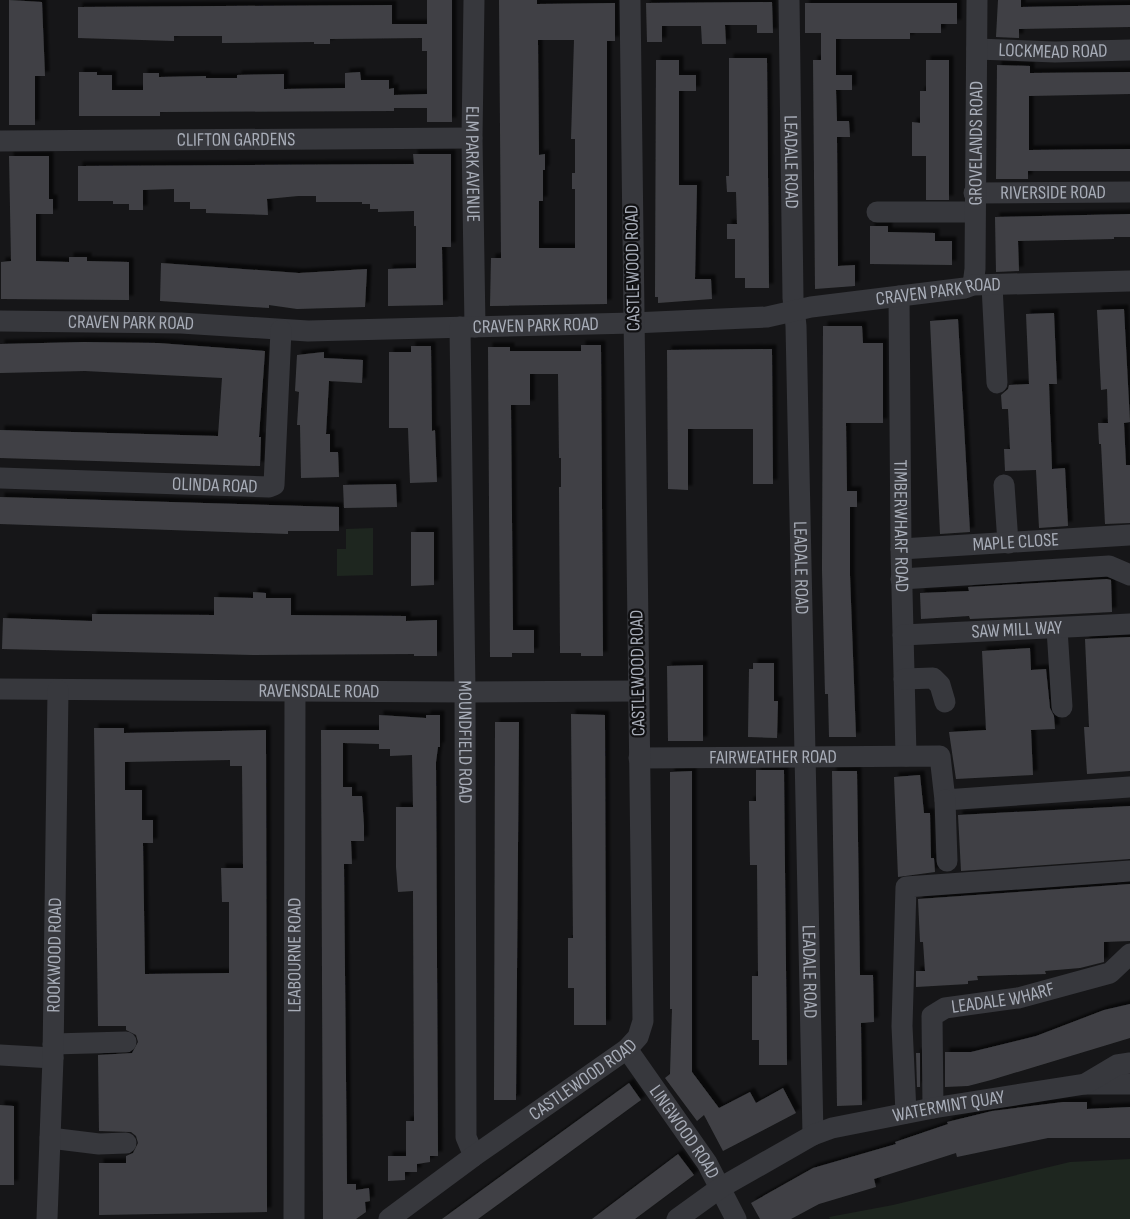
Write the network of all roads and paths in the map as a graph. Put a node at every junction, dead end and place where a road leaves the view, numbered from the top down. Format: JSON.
{"nodes":[{"id":1,"x":474,"y":0,"type":"edge"},
{"id":2,"x":630,"y":0,"type":"edge"},
{"id":3,"x":789,"y":0,"type":"edge"},
{"id":4,"x":976,"y":0,"type":"edge"},
{"id":5,"x":977,"y":49,"type":"junction"},
{"id":6,"x":1130,"y":50,"type":"edge"},
{"id":7,"x":472,"y":138,"type":"junction"},
{"id":8,"x":0,"y":141,"type":"edge"},
{"id":9,"x":1130,"y":192,"type":"edge"},
{"id":10,"x":974,"y":202,"type":"junction"},
{"id":11,"x":877,"y":212,"type":"dead end"},
{"id":12,"x":1130,"y":281,"type":"edge"},
{"id":13,"x":982,"y":286,"type":"junction"},
{"id":14,"x":899,"y":296,"type":"junction"},
{"id":15,"x":794,"y":312,"type":"junction"},
{"id":16,"x":0,"y":321,"type":"edge"},
{"id":17,"x":633,"y":323,"type":"junction"},
{"id":18,"x":468,"y":327,"type":"junction"},
{"id":19,"x":281,"y":330,"type":"junction"},
{"id":20,"x":997,"y":383,"type":"dead end"},
{"id":21,"x":0,"y":478,"type":"edge"},
{"id":22,"x":1004,"y":485,"type":"dead end"},
{"id":23,"x":1130,"y":535,"type":"edge"},
{"id":24,"x":1008,"y":542,"type":"junction"},
{"id":25,"x":900,"y":549,"type":"junction"},
{"id":26,"x":1130,"y":575,"type":"edge"},
{"id":27,"x":901,"y":579,"type":"junction"},
{"id":28,"x":1130,"y":624,"type":"edge"},
{"id":29,"x":1057,"y":629,"type":"junction"},
{"id":30,"x":903,"y":635,"type":"junction"},
{"id":31,"x":904,"y":679,"type":"junction"},
{"id":32,"x":0,"y":689,"type":"edge"},
{"id":33,"x":58,"y":690,"type":"junction"},
{"id":34,"x":638,"y":690,"type":"junction"},
{"id":35,"x":296,"y":691,"type":"junction"},
{"id":36,"x":465,"y":692,"type":"junction"},
{"id":37,"x":944,"y":702,"type":"dead end"},
{"id":38,"x":1062,"y":707,"type":"dead end"},
{"id":39,"x":906,"y":756,"type":"junction"},
{"id":40,"x":804,"y":757,"type":"junction"},
{"id":41,"x":639,"y":758,"type":"junction"},
{"id":42,"x":1130,"y":787,"type":"edge"},
{"id":43,"x":945,"y":800,"type":"junction"},
{"id":44,"x":947,"y":861,"type":"dead end"},
{"id":45,"x":1130,"y":871,"type":"edge"},
{"id":46,"x":1130,"y":954,"type":"edge"},
{"id":47,"x":126,"y":1042,"type":"dead end"},
{"id":48,"x":627,"y":1049,"type":"junction"},
{"id":49,"x":53,"y":1051,"type":"junction"},
{"id":50,"x":0,"y":1055,"type":"edge"},
{"id":51,"x":1130,"y":1063,"type":"edge"},
{"id":52,"x":1085,"y":1084,"type":"junction"},
{"id":53,"x":1130,"y":1084,"type":"edge"},
{"id":54,"x":933,"y":1108,"type":"junction"},
{"id":55,"x":906,"y":1113,"type":"junction"},
{"id":56,"x":813,"y":1135,"type":"junction"},
{"id":57,"x":50,"y":1138,"type":"junction"},
{"id":58,"x":126,"y":1143,"type":"dead end"},
{"id":59,"x":474,"y":1156,"type":"junction"},
{"id":60,"x":720,"y":1188,"type":"junction"},
{"id":61,"x":47,"y":1219,"type":"edge"},
{"id":62,"x":294,"y":1219,"type":"edge"},
{"id":63,"x":389,"y":1219,"type":"edge"},
{"id":64,"x":677,"y":1219,"type":"edge"},
{"id":65,"x":736,"y":1219,"type":"edge"}],
"edges":[{"from":1,"to":7,"type":"street","name":"ELM PARK AVENUE"},
{"from":2,"to":17,"type":"street","name":"CASTLEWOOD ROAD"},
{"from":3,"to":15,"type":"street","name":"LEADALE ROAD"},
{"from":4,"to":5,"type":"street","name":"GROVELANDS ROAD"},
{"from":5,"to":6,"type":"street","name":"LOCKMEAD ROAD"},
{"from":5,"to":10,"type":"street","name":"GROVELANDS ROAD"},
{"from":7,"to":8,"type":"street","name":"CLIFTON GARDENS"},
{"from":7,"to":18,"type":"street","name":"ELM PARK AVENUE"},
{"from":9,"to":10,"type":"street","name":"RIVERSIDE ROAD"},
{"from":10,"to":11,"type":"street","name":"RIVERSIDE ROAD"},
{"from":10,"to":13,"type":"street","name":"GROVELANDS ROAD"},
{"from":12,"to":13,"type":"street","name":"CRAVEN PARK ROAD"},
{"from":13,"to":14,"type":"street","name":"CRAVEN PARK ROAD"},
{"from":13,"to":20,"type":"street","name":"GROVELANDS ROAD"},
{"from":14,"to":15,"type":"street","name":"CRAVEN PARK ROAD"},
{"from":14,"to":25,"type":"street","name":"TIMBERWHARF ROAD"},
{"from":15,"to":17,"type":"street","name":"CRAVEN PARK ROAD"},
{"from":15,"to":40,"type":"street","name":"LEADALE ROAD"},
{"from":16,"to":19,"type":"street","name":"CRAVEN PARK ROAD"},
{"from":17,"to":18,"type":"street","name":"CRAVEN PARK ROAD"},
{"from":17,"to":34,"type":"street","name":"CASTLEWOOD ROAD"},
{"from":18,"to":19,"type":"street","name":"CRAVEN PARK ROAD"},
{"from":18,"to":36,"type":"street","name":"MOUNDFIELD ROAD"},
{"from":19,"to":21,"type":"street","name":"OLINDA ROAD"},
{"from":22,"to":24,"type":"street"},
{"from":23,"to":24,"type":"street","name":"MAPLE CLOSE"},
{"from":24,"to":25,"type":"street","name":"MAPLE CLOSE"},
{"from":25,"to":27,"type":"street","name":"TIMBERWHARF ROAD"},
{"from":26,"to":27,"type":"street"},
{"from":27,"to":30,"type":"street","name":"TIMBERWHARF ROAD"},
{"from":28,"to":29,"type":"street","name":"SAW MILL WAY"},
{"from":29,"to":30,"type":"street","name":"SAW MILL WAY"},
{"from":29,"to":38,"type":"street"},
{"from":30,"to":31,"type":"street","name":"TIMBERWHARF ROAD"},
{"from":31,"to":37,"type":"street"},
{"from":31,"to":39,"type":"street","name":"TIMBERWHARF ROAD"},
{"from":32,"to":33,"type":"street","name":"RAVENSDALE ROAD"},
{"from":33,"to":35,"type":"street","name":"RAVENSDALE ROAD"},
{"from":33,"to":49,"type":"street","name":"ROOKWOOD ROAD"},
{"from":34,"to":36,"type":"street","name":"RAVENSDALE ROAD"},
{"from":34,"to":41,"type":"street","name":"CASTLEWOOD ROAD"},
{"from":35,"to":36,"type":"street","name":"RAVENSDALE ROAD"},
{"from":35,"to":62,"type":"street","name":"LEABOURNE ROAD"},
{"from":36,"to":59,"type":"street","name":"MOUNDFIELD ROAD"},
{"from":39,"to":40,"type":"street","name":"FAIRWEATHER ROAD"},
{"from":39,"to":43,"type":"street","name":"FAIRWEATHER ROAD"},
{"from":40,"to":41,"type":"street","name":"FAIRWEATHER ROAD"},
{"from":40,"to":56,"type":"street","name":"LEADALE ROAD"},
{"from":41,"to":48,"type":"street","name":"CASTLEWOOD ROAD"},
{"from":42,"to":43,"type":"street"},
{"from":43,"to":44,"type":"street"},
{"from":45,"to":55,"type":"street"},
{"from":46,"to":54,"type":"street","name":"LEADALE WHARF"},
{"from":47,"to":49,"type":"street"},
{"from":48,"to":59,"type":"street","name":"CASTLEWOOD ROAD"},
{"from":48,"to":60,"type":"street","name":"LINGWOOD ROAD"},
{"from":49,"to":50,"type":"street"},
{"from":49,"to":57,"type":"street","name":"ROOKWOOD ROAD"},
{"from":51,"to":52,"type":"street","name":"WATERMINT QUAY"},
{"from":52,"to":53,"type":"street","name":"WATERMINT QUAY"},
{"from":52,"to":54,"type":"street","name":"WATERMINT QUAY"},
{"from":54,"to":55,"type":"street","name":"WATERMINT QUAY"},
{"from":55,"to":56,"type":"street","name":"WATERMINT QUAY"},
{"from":56,"to":60,"type":"street","name":"WATERMINT QUAY"},
{"from":57,"to":58,"type":"street"},
{"from":57,"to":61,"type":"street","name":"ROOKWOOD ROAD"},
{"from":59,"to":63,"type":"street","name":"CASTLEWOOD ROAD"},
{"from":60,"to":64,"type":"street","name":"WATERMINT QUAY"},
{"from":60,"to":65,"type":"street","name":"LINGWOOD ROAD"}]}
